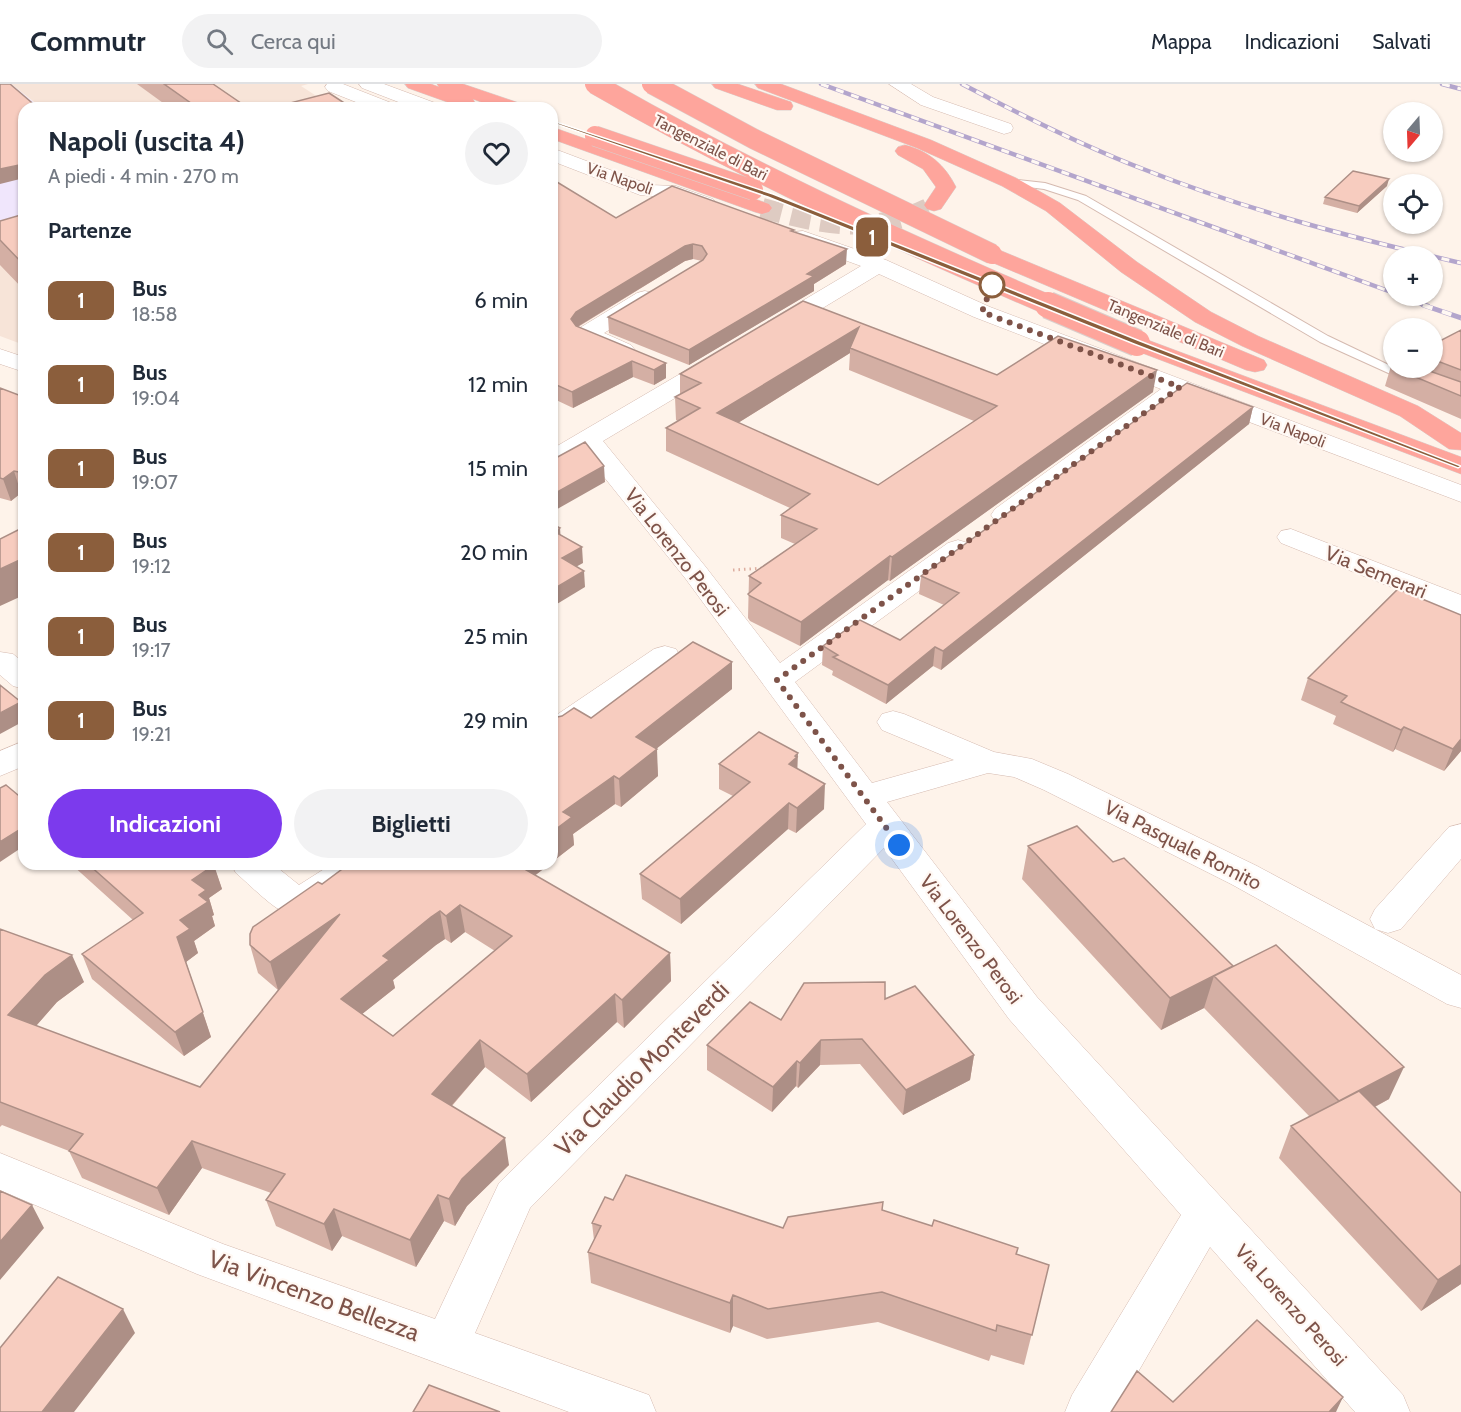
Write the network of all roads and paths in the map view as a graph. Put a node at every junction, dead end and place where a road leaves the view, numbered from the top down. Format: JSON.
{"nodes":[{"id":1,"x":368,"y":84,"type":"edge"},
{"id":2,"x":414,"y":84,"type":"edge"},
{"id":3,"x":446,"y":84,"type":"edge"},
{"id":4,"x":595,"y":84,"type":"edge"},
{"id":5,"x":652,"y":84,"type":"edge"},
{"id":6,"x":720,"y":84,"type":"edge"},
{"id":7,"x":764,"y":84,"type":"edge"},
{"id":8,"x":898,"y":84,"type":"edge"},
{"id":9,"x":334,"y":87,"type":"dead end"},
{"id":10,"x":372,"y":102,"type":"edge"},
{"id":11,"x":415,"y":102,"type":"edge"},
{"id":12,"x":464,"y":102,"type":"edge"},
{"id":13,"x":498,"y":102,"type":"edge"},
{"id":14,"x":558,"y":123,"type":"edge"},
{"id":15,"x":1004,"y":128,"type":"dead end"},
{"id":16,"x":558,"y":135,"type":"edge"},
{"id":17,"x":558,"y":156,"type":"edge"},
{"id":18,"x":1009,"y":182,"type":"junction"},
{"id":19,"x":934,"y":205,"type":"dead end"},
{"id":20,"x":762,"y":208,"type":"tunnel mouth"},
{"id":21,"x":878,"y":265,"type":"junction"},
{"id":22,"x":664,"y":286,"type":"edge"},
{"id":23,"x":1137,"y":343,"type":"junction"},
{"id":24,"x":0,"y":356,"type":"edge"},
{"id":25,"x":639,"y":356,"type":"edge"},
{"id":26,"x":18,"y":363,"type":"edge"},
{"id":27,"x":1422,"y":383,"type":"edge"},
{"id":28,"x":1180,"y":387,"type":"junction"},
{"id":29,"x":588,"y":440,"type":"junction"},
{"id":30,"x":1460,"y":451,"type":"edge"},
{"id":31,"x":558,"y":457,"type":"edge"},
{"id":32,"x":1461,"y":494,"type":"edge"},
{"id":33,"x":1290,"y":537,"type":"dead end"},
{"id":34,"x":777,"y":567,"type":"edge"},
{"id":35,"x":695,"y":572,"type":"junction"},
{"id":36,"x":1461,"y":606,"type":"edge"},
{"id":37,"x":665,"y":656,"type":"dead end"},
{"id":38,"x":777,"y":680,"type":"junction"},
{"id":39,"x":893,"y":722,"type":"dead end"},
{"id":40,"x":558,"y":729,"type":"edge"},
{"id":41,"x":18,"y":755,"type":"edge"},
{"id":42,"x":988,"y":762,"type":"junction"},
{"id":43,"x":0,"y":765,"type":"edge"},
{"id":44,"x":875,"y":811,"type":"junction"},
{"id":45,"x":1461,"y":836,"type":"edge"},
{"id":46,"x":256,"y":870,"type":"edge"},
{"id":47,"x":349,"y":870,"type":"edge"},
{"id":48,"x":1388,"y":919,"type":"dead end"},
{"id":49,"x":1461,"y":993,"type":"edge"},
{"id":50,"x":0,"y":1171,"type":"edge"},
{"id":51,"x":1207,"y":1211,"type":"junction"},
{"id":52,"x":447,"y":1345,"type":"junction"},
{"id":53,"x":632,"y":1412,"type":"edge"},
{"id":54,"x":1089,"y":1412,"type":"edge"},
{"id":55,"x":1386,"y":1412,"type":"edge"}],
"edges":[{"from":1,"to":11,"type":"street"},
{"from":2,"to":12,"type":"highway"},
{"from":3,"to":13,"type":"highway"},
{"from":4,"to":23,"type":"highway","name":"Tangenziale di Bari","bridge":true},
{"from":5,"to":30,"type":"highway","name":"Tangenziale di Bari","bridge":true},
{"from":6,"to":19,"type":"highway"},
{"from":7,"to":18,"type":"highway"},
{"from":8,"to":15,"type":"street"},
{"from":9,"to":10,"type":"street"},
{"from":14,"to":23,"type":"highway","bridge":true},
{"from":16,"to":20,"type":"highway"},
{"from":17,"to":21,"type":"street","name":"Via Napoli"},
{"from":18,"to":27,"type":"lane"},
{"from":18,"to":30,"type":"highway"},
{"from":21,"to":28,"type":"street","name":"Via Napoli"},
{"from":21,"to":29,"type":"street"},
{"from":22,"to":25,"type":"street"},
{"from":23,"to":30,"type":"highway","name":"Tangenziale di Bari"},
{"from":24,"to":26,"type":"street"},
{"from":28,"to":32,"type":"street","name":"Via Napoli"},
{"from":28,"to":38,"type":"street"},
{"from":29,"to":31,"type":"street"},
{"from":29,"to":35,"type":"street","name":"Via Lorenzo Perosi"},
{"from":33,"to":36,"type":"street","name":"Via Semerari"},
{"from":34,"to":35,"type":"path"},
{"from":35,"to":38,"type":"street","name":"Via Lorenzo Perosi"},
{"from":37,"to":40,"type":"street"},
{"from":38,"to":44,"type":"street","name":"Via Lorenzo Perosi"},
{"from":39,"to":42,"type":"street","name":"Via Pasquale Romito"},
{"from":41,"to":43,"type":"street"},
{"from":42,"to":44,"type":"street"},
{"from":42,"to":49,"type":"street","name":"Via Pasquale Romito"},
{"from":44,"to":51,"type":"street","name":"Via Lorenzo Perosi"},
{"from":44,"to":52,"type":"street","name":"Via Claudio Monteverdi"},
{"from":45,"to":48,"type":"street"},
{"from":46,"to":47,"type":"street"},
{"from":50,"to":52,"type":"street","name":"Via Vincenzo Bellezza"},
{"from":51,"to":54,"type":"street"},
{"from":51,"to":55,"type":"street","name":"Via Lorenzo Perosi"},
{"from":52,"to":53,"type":"street","name":"Via Vincenzo Bellezza"}]}
